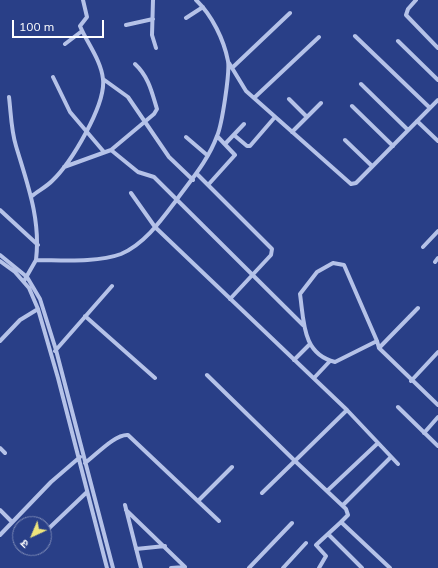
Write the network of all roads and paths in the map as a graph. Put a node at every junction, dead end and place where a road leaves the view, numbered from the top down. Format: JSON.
{"nodes":[{"id":1,"x":83,"y":0,"type":"edge"},
{"id":2,"x":153,"y":0,"type":"edge"},
{"id":3,"x":196,"y":0,"type":"edge"},
{"id":4,"x":416,"y":0,"type":"edge"},
{"id":5,"x":203,"y":7,"type":"junction"},
{"id":6,"x":290,"y":13,"type":"dead end"},
{"id":7,"x":186,"y":18,"type":"dead end"},
{"id":8,"x":153,"y":20,"type":"junction"},
{"id":9,"x":126,"y":25,"type":"dead end"},
{"id":10,"x":82,"y":31,"type":"junction"},
{"id":11,"x":355,"y":36,"type":"dead end"},
{"id":12,"x":319,"y":37,"type":"dead end"},
{"id":13,"x":398,"y":41,"type":"dead end"},
{"id":14,"x":64,"y":44,"type":"dead end"},
{"id":15,"x":156,"y":48,"type":"dead end"},
{"id":16,"x":438,"y":48,"type":"edge"},
{"id":17,"x":229,"y":63,"type":"junction"},
{"id":18,"x":135,"y":64,"type":"dead end"},
{"id":19,"x":232,"y":68,"type":"junction"},
{"id":20,"x":53,"y":77,"type":"dead end"},
{"id":21,"x":103,"y":79,"type":"junction"},
{"id":22,"x":438,"y":80,"type":"edge"},
{"id":23,"x":361,"y":84,"type":"dead end"},
{"id":24,"x":9,"y":97,"type":"dead end"},
{"id":25,"x":254,"y":98,"type":"junction"},
{"id":26,"x":289,"y":99,"type":"dead end"},
{"id":27,"x":438,"y":100,"type":"edge"},
{"id":28,"x":321,"y":103,"type":"dead end"},
{"id":29,"x":352,"y":106,"type":"dead end"},
{"id":30,"x":430,"y":108,"type":"junction"},
{"id":31,"x":275,"y":117,"type":"junction"},
{"id":32,"x":307,"y":117,"type":"junction"},
{"id":33,"x":145,"y":121,"type":"junction"},
{"id":34,"x":417,"y":121,"type":"junction"},
{"id":35,"x":244,"y":124,"type":"dead end"},
{"id":36,"x":408,"y":130,"type":"junction"},
{"id":37,"x":87,"y":131,"type":"junction"},
{"id":38,"x":292,"y":132,"type":"junction"},
{"id":39,"x":234,"y":135,"type":"junction"},
{"id":40,"x":217,"y":136,"type":"junction"},
{"id":41,"x":186,"y":137,"type":"dead end"},
{"id":42,"x":345,"y":140,"type":"dead end"},
{"id":43,"x":438,"y":141,"type":"edge"},
{"id":44,"x":225,"y":144,"type":"junction"},
{"id":45,"x":393,"y":146,"type":"junction"},
{"id":46,"x":111,"y":150,"type":"junction"},
{"id":47,"x":104,"y":152,"type":"junction"},
{"id":48,"x":207,"y":155,"type":"junction"},
{"id":49,"x":372,"y":166,"type":"junction"},
{"id":50,"x":64,"y":167,"type":"junction"},
{"id":51,"x":197,"y":174,"type":"junction"},
{"id":52,"x":193,"y":180,"type":"junction"},
{"id":53,"x":208,"y":185,"type":"junction"},
{"id":54,"x":131,"y":193,"type":"dead end"},
{"id":55,"x":32,"y":196,"type":"junction"},
{"id":56,"x":177,"y":198,"type":"junction"},
{"id":57,"x":0,"y":210,"type":"edge"},
{"id":58,"x":155,"y":227,"type":"junction"},
{"id":59,"x":438,"y":231,"type":"edge"},
{"id":60,"x":38,"y":245,"type":"junction"},
{"id":61,"x":423,"y":246,"type":"dead end"},
{"id":62,"x":0,"y":255,"type":"edge"},
{"id":63,"x":36,"y":260,"type":"junction"},
{"id":64,"x":0,"y":261,"type":"edge"},
{"id":65,"x":253,"y":276,"type":"junction"},
{"id":66,"x":27,"y":277,"type":"junction"},
{"id":67,"x":24,"y":281,"type":"junction"},
{"id":68,"x":112,"y":286,"type":"dead end"},
{"id":69,"x":230,"y":299,"type":"junction"},
{"id":70,"x":418,"y":308,"type":"dead end"},
{"id":71,"x":38,"y":309,"type":"junction"},
{"id":72,"x":85,"y":316,"type":"junction"},
{"id":73,"x":303,"y":325,"type":"junction"},
{"id":74,"x":0,"y":341,"type":"edge"},
{"id":75,"x":377,"y":341,"type":"junction"},
{"id":76,"x":310,"y":344,"type":"junction"},
{"id":77,"x":379,"y":348,"type":"junction"},
{"id":78,"x":56,"y":350,"type":"junction"},
{"id":79,"x":438,"y":352,"type":"edge"},
{"id":80,"x":51,"y":354,"type":"junction"},
{"id":81,"x":294,"y":360,"type":"junction"},
{"id":82,"x":330,"y":361,"type":"junction"},
{"id":83,"x":207,"y":374,"type":"dead end"},
{"id":84,"x":155,"y":378,"type":"dead end"},
{"id":85,"x":314,"y":378,"type":"junction"},
{"id":86,"x":412,"y":380,"type":"junction"},
{"id":87,"x":438,"y":405,"type":"edge"},
{"id":88,"x":398,"y":407,"type":"dead end"},
{"id":89,"x":347,"y":410,"type":"junction"},
{"id":90,"x":70,"y":412,"type":"junction"},
{"id":91,"x":438,"y":417,"type":"edge"},
{"id":92,"x":424,"y":433,"type":"junction"},
{"id":93,"x":378,"y":443,"type":"junction"},
{"id":94,"x":438,"y":446,"type":"edge"},
{"id":95,"x":0,"y":448,"type":"edge"},
{"id":96,"x":5,"y":453,"type":"dead end"},
{"id":97,"x":83,"y":454,"type":"junction"},
{"id":98,"x":391,"y":457,"type":"junction"},
{"id":99,"x":78,"y":458,"type":"junction"},
{"id":100,"x":295,"y":461,"type":"junction"},
{"id":101,"x":85,"y":463,"type":"junction"},
{"id":102,"x":398,"y":464,"type":"dead end"},
{"id":103,"x":232,"y":467,"type":"dead end"},
{"id":104,"x":327,"y":491,"type":"junction"},
{"id":105,"x":87,"y":494,"type":"junction"},
{"id":106,"x":94,"y":494,"type":"junction"},
{"id":107,"x":262,"y":494,"type":"dead end"},
{"id":108,"x":198,"y":501,"type":"junction"},
{"id":109,"x":342,"y":506,"type":"junction"},
{"id":110,"x":0,"y":510,"type":"edge"},
{"id":111,"x":18,"y":516,"type":"edge"},
{"id":112,"x":218,"y":521,"type":"dead end"},
{"id":113,"x":12,"y":522,"type":"joint"},
{"id":114,"x":341,"y":522,"type":"junction"},
{"id":115,"x":292,"y":523,"type":"dead end"},
{"id":116,"x":52,"y":526,"type":"edge"},
{"id":117,"x":0,"y":534,"type":"edge"},
{"id":118,"x":328,"y":534,"type":"junction"},
{"id":119,"x":105,"y":537,"type":"junction"},
{"id":120,"x":99,"y":539,"type":"junction"},
{"id":121,"x":306,"y":543,"type":"dead end"},
{"id":122,"x":165,"y":546,"type":"junction"},
{"id":123,"x":136,"y":549,"type":"junction"},
{"id":124,"x":107,"y":568,"type":"edge"},
{"id":125,"x":113,"y":568,"type":"edge"},
{"id":126,"x":141,"y":568,"type":"edge"},
{"id":127,"x":171,"y":568,"type":"edge"},
{"id":128,"x":249,"y":568,"type":"edge"},
{"id":129,"x":283,"y":568,"type":"edge"},
{"id":130,"x":319,"y":568,"type":"edge"},
{"id":131,"x":362,"y":568,"type":"edge"},
{"id":132,"x":390,"y":568,"type":"edge"}],
"edges":[{"from":1,"to":10,"type":"street"},
{"from":2,"to":8,"type":"street"},
{"from":3,"to":5,"type":"street"},
{"from":4,"to":16,"type":"street"},
{"from":5,"to":7,"type":"street"},
{"from":5,"to":17,"type":"street"},
{"from":6,"to":19,"type":"street"},
{"from":8,"to":9,"type":"street"},
{"from":8,"to":15,"type":"street"},
{"from":10,"to":14,"type":"street"},
{"from":10,"to":21,"type":"street"},
{"from":11,"to":30,"type":"street"},
{"from":12,"to":25,"type":"street"},
{"from":13,"to":22,"type":"street"},
{"from":17,"to":19,"type":"street"},
{"from":17,"to":40,"type":"street"},
{"from":18,"to":33,"type":"street"},
{"from":19,"to":25,"type":"street"},
{"from":20,"to":37,"type":"street"},
{"from":21,"to":33,"type":"street"},
{"from":21,"to":37,"type":"street"},
{"from":23,"to":36,"type":"street"},
{"from":24,"to":55,"type":"street"},
{"from":25,"to":31,"type":"street"},
{"from":26,"to":32,"type":"street"},
{"from":27,"to":30,"type":"street"},
{"from":28,"to":32,"type":"street"},
{"from":29,"to":45,"type":"street"},
{"from":30,"to":34,"type":"street"},
{"from":31,"to":38,"type":"street"},
{"from":31,"to":39,"type":"street"},
{"from":32,"to":38,"type":"street"},
{"from":33,"to":46,"type":"street"},
{"from":33,"to":52,"type":"street"},
{"from":34,"to":36,"type":"street"},
{"from":34,"to":43,"type":"street"},
{"from":35,"to":39,"type":"street"},
{"from":36,"to":45,"type":"street"},
{"from":37,"to":47,"type":"street"},
{"from":37,"to":50,"type":"street"},
{"from":38,"to":49,"type":"street"},
{"from":39,"to":44,"type":"street"},
{"from":40,"to":44,"type":"street"},
{"from":40,"to":48,"type":"street"},
{"from":41,"to":48,"type":"street"},
{"from":42,"to":49,"type":"street"},
{"from":44,"to":53,"type":"street"},
{"from":45,"to":49,"type":"street"},
{"from":46,"to":47,"type":"street"},
{"from":46,"to":56,"type":"street"},
{"from":47,"to":50,"type":"street"},
{"from":48,"to":51,"type":"street"},
{"from":50,"to":55,"type":"street"},
{"from":51,"to":52,"type":"street"},
{"from":51,"to":53,"type":"street"},
{"from":52,"to":56,"type":"street"},
{"from":53,"to":65,"type":"street"},
{"from":54,"to":58,"type":"street"},
{"from":55,"to":60,"type":"street"},
{"from":56,"to":58,"type":"street"},
{"from":56,"to":65,"type":"street"},
{"from":57,"to":60,"type":"street"},
{"from":58,"to":63,"type":"street"},
{"from":58,"to":69,"type":"street"},
{"from":59,"to":61,"type":"street"},
{"from":60,"to":63,"type":"street"},
{"from":62,"to":66,"type":"street"},
{"from":63,"to":66,"type":"street"},
{"from":64,"to":67,"type":"street"},
{"from":65,"to":69,"type":"street"},
{"from":65,"to":73,"type":"street"},
{"from":66,"to":67,"type":"street"},
{"from":66,"to":78,"type":"street"},
{"from":67,"to":71,"type":"street"},
{"from":68,"to":72,"type":"street"},
{"from":69,"to":81,"type":"street"},
{"from":70,"to":77,"type":"street"},
{"from":71,"to":74,"type":"street"},
{"from":71,"to":80,"type":"street"},
{"from":72,"to":78,"type":"street"},
{"from":72,"to":84,"type":"street"},
{"from":73,"to":75,"type":"street"},
{"from":73,"to":76,"type":"street"},
{"from":75,"to":77,"type":"street"},
{"from":75,"to":82,"type":"street"},
{"from":76,"to":81,"type":"street"},
{"from":76,"to":82,"type":"street"},
{"from":77,"to":86,"type":"street"},
{"from":78,"to":80,"type":"street"},
{"from":78,"to":90,"type":"street"},
{"from":79,"to":86,"type":"street"},
{"from":80,"to":90,"type":"street"},
{"from":81,"to":85,"type":"street"},
{"from":82,"to":85,"type":"street"},
{"from":83,"to":100,"type":"street"},
{"from":85,"to":89,"type":"street"},
{"from":86,"to":87,"type":"street"},
{"from":88,"to":92,"type":"street"},
{"from":89,"to":93,"type":"street"},
{"from":89,"to":100,"type":"street"},
{"from":90,"to":97,"type":"street"},
{"from":90,"to":99,"type":"street"},
{"from":91,"to":92,"type":"street"},
{"from":92,"to":94,"type":"street"},
{"from":93,"to":98,"type":"street"},
{"from":93,"to":104,"type":"street"},
{"from":95,"to":96,"type":"street"},
{"from":97,"to":99,"type":"street"},
{"from":97,"to":101,"type":"street"},
{"from":98,"to":102,"type":"street"},
{"from":98,"to":109,"type":"street"},
{"from":99,"to":105,"type":"street"},
{"from":99,"to":111,"type":"street"},
{"from":100,"to":104,"type":"street"},
{"from":100,"to":107,"type":"street"},
{"from":101,"to":106,"type":"street"},
{"from":101,"to":108,"type":"street"},
{"from":103,"to":108,"type":"street"},
{"from":104,"to":109,"type":"street"},
{"from":105,"to":106,"type":"street"},
{"from":105,"to":116,"type":"street"},
{"from":105,"to":120,"type":"street"},
{"from":106,"to":119,"type":"street"},
{"from":108,"to":112,"type":"street"},
{"from":109,"to":114,"type":"street"},
{"from":110,"to":113,"type":"street"},
{"from":113,"to":117,"type":"street"},
{"from":114,"to":118,"type":"street"},
{"from":114,"to":132,"type":"street"},
{"from":115,"to":128,"type":"street"},
{"from":118,"to":130,"type":"street"},
{"from":118,"to":131,"type":"street"},
{"from":119,"to":120,"type":"street"},
{"from":119,"to":125,"type":"street"},
{"from":120,"to":124,"type":"street"},
{"from":121,"to":129,"type":"street"},
{"from":122,"to":123,"type":"street"},
{"from":122,"to":123,"type":"street"},
{"from":122,"to":127,"type":"street"},
{"from":123,"to":126,"type":"street"}]}
